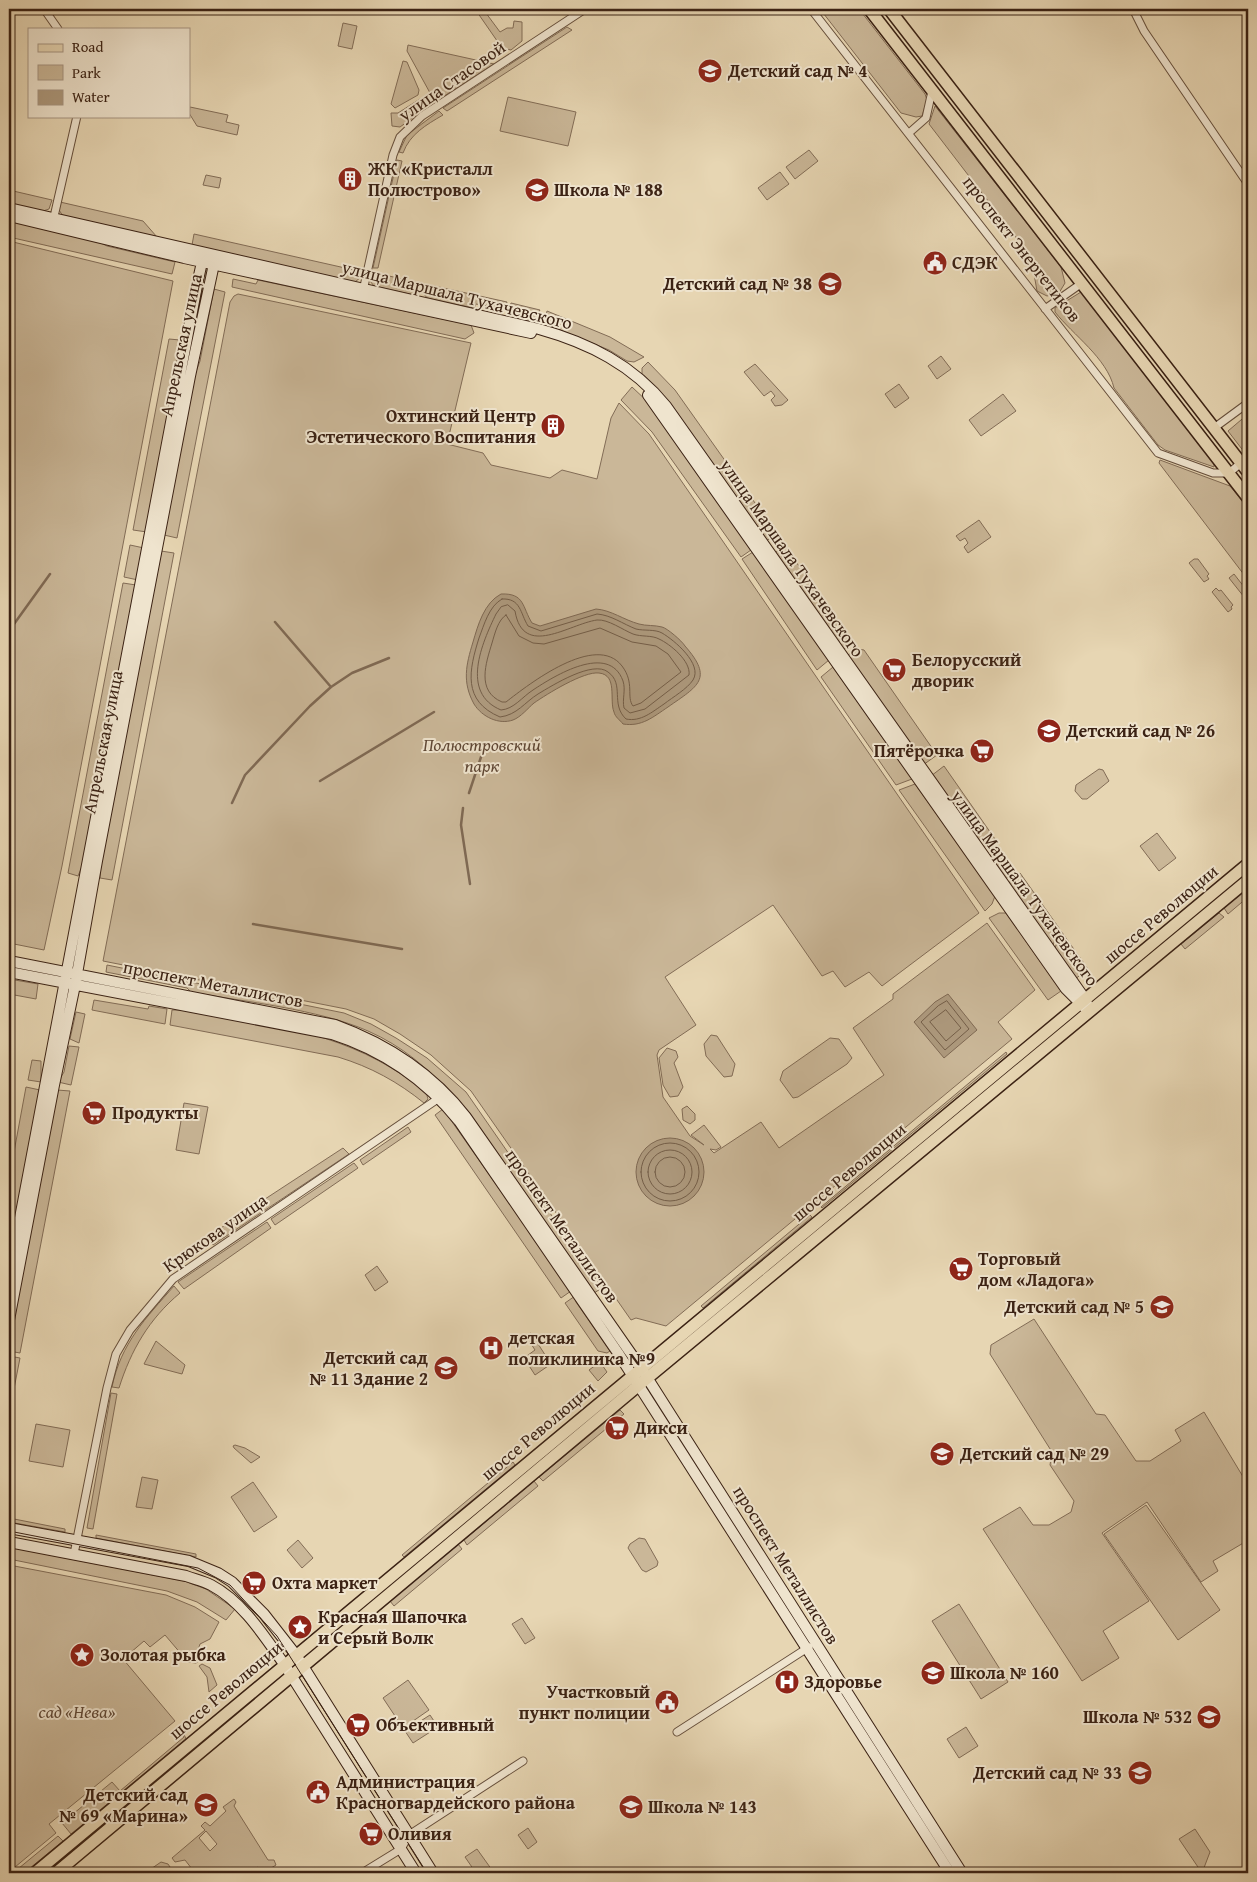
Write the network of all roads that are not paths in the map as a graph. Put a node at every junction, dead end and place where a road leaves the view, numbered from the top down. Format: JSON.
{"nodes":[{"id":1,"x":44,"y":9,"type":"edge"},
{"id":2,"x":585,"y":9,"type":"edge"},
{"id":3,"x":812,"y":9,"type":"edge"},
{"id":4,"x":869,"y":9,"type":"edge"},
{"id":5,"x":889,"y":9,"type":"edge"},
{"id":6,"x":1132,"y":9,"type":"edge"},
{"id":7,"x":57,"y":28,"type":"edge"},
{"id":8,"x":932,"y":90,"type":"junction"},
{"id":9,"x":77,"y":118,"type":"edge"},
{"id":10,"x":909,"y":133,"type":"junction"},
{"id":11,"x":1248,"y":184,"type":"edge"},
{"id":12,"x":9,"y":208,"type":"edge"},
{"id":13,"x":9,"y":216,"type":"edge"},
{"id":14,"x":53,"y":222,"type":"junction"},
{"id":15,"x":205,"y":258,"type":"junction"},
{"id":16,"x":214,"y":264,"type":"junction"},
{"id":17,"x":1082,"y":283,"type":"junction"},
{"id":18,"x":363,"y":292,"type":"junction"},
{"id":19,"x":1045,"y":308,"type":"junction"},
{"id":20,"x":1248,"y":403,"type":"edge"},
{"id":21,"x":1214,"y":428,"type":"junction"},
{"id":22,"x":1245,"y":468,"type":"edge"},
{"id":23,"x":1229,"y":472,"type":"junction"},
{"id":24,"x":1248,"y":498,"type":"edge"},
{"id":25,"x":1248,"y":864,"type":"edge"},
{"id":26,"x":1248,"y":880,"type":"edge"},
{"id":27,"x":9,"y":961,"type":"edge"},
{"id":28,"x":9,"y":972,"type":"edge"},
{"id":29,"x":66,"y":972,"type":"junction"},
{"id":30,"x":77,"y":974,"type":"junction"},
{"id":31,"x":64,"y":983,"type":"junction"},
{"id":32,"x":75,"y":985,"type":"junction"},
{"id":33,"x":1082,"y":1002,"type":"junction"},
{"id":34,"x":1090,"y":1011,"type":"junction"},
{"id":35,"x":442,"y":1096,"type":"junction"},
{"id":36,"x":9,"y":1276,"type":"edge"},
{"id":37,"x":9,"y":1320,"type":"edge"},
{"id":38,"x":640,"y":1377,"type":"junction"},
{"id":39,"x":9,"y":1528,"type":"edge"},
{"id":40,"x":77,"y":1540,"type":"junction"},
{"id":41,"x":9,"y":1542,"type":"edge"},
{"id":42,"x":74,"y":1554,"type":"junction"},
{"id":43,"x":811,"y":1645,"type":"junction"},
{"id":44,"x":296,"y":1655,"type":"junction"},
{"id":45,"x":284,"y":1664,"type":"junction"},
{"id":46,"x":303,"y":1666,"type":"junction"},
{"id":47,"x":292,"y":1676,"type":"junction"},
{"id":48,"x":677,"y":1732,"type":"dead end"},
{"id":49,"x":523,"y":1761,"type":"dead end"},
{"id":50,"x":408,"y":1835,"type":"junction"},
{"id":51,"x":401,"y":1849,"type":"junction"},
{"id":52,"x":55,"y":1857,"type":"junction"},
{"id":53,"x":63,"y":1871,"type":"edge"},
{"id":54,"x":35,"y":1873,"type":"edge"},
{"id":55,"x":362,"y":1873,"type":"edge"},
{"id":56,"x":416,"y":1873,"type":"edge"},
{"id":57,"x":433,"y":1873,"type":"edge"},
{"id":58,"x":950,"y":1873,"type":"edge"},
{"id":59,"x":962,"y":1873,"type":"edge"}],
"edges":[{"from":1,"to":7,"type":"street"},
{"from":2,"to":18,"type":"street","name":"улица Стасовой"},
{"from":3,"to":10,"type":"street","name":"проспект Энергетиков"},
{"from":4,"to":8,"type":"main road","name":"проспект Энергетиков"},
{"from":5,"to":21,"type":"main road"},
{"from":6,"to":11,"type":"street"},
{"from":8,"to":10,"type":"street"},
{"from":8,"to":17,"type":"main road","name":"проспект Энергетиков"},
{"from":9,"to":14,"type":"street"},
{"from":10,"to":19,"type":"street","name":"проспект Энергетиков"},
{"from":12,"to":14,"type":"street","name":"улица Маршала Тухачевского"},
{"from":13,"to":14,"type":"street","name":"улица Маршала Тухачевского"},
{"from":14,"to":15,"type":"street","name":"улица Маршала Тухачевского"},
{"from":15,"to":16,"type":"street","name":"Апрельская улица"},
{"from":15,"to":18,"type":"street","name":"улица Маршала Тухачевского"},
{"from":15,"to":29,"type":"street","name":"Апрельская улица"},
{"from":16,"to":18,"type":"street","name":"улица Маршала Тухачевского"},
{"from":16,"to":30,"type":"street","name":"Апрельская улица"},
{"from":17,"to":19,"type":"street"},
{"from":17,"to":23,"type":"main road","name":"проспект Энергетиков"},
{"from":18,"to":33,"type":"street","name":"улица Маршала Тухачевского"},
{"from":19,"to":23,"type":"street","name":"проспект Энергетиков"},
{"from":20,"to":21,"type":"street"},
{"from":21,"to":22,"type":"main road"},
{"from":22,"to":23,"type":"street"},
{"from":23,"to":24,"type":"main road","name":"проспект Энергетиков"},
{"from":25,"to":33,"type":"main road","name":"шоссе Революции"},
{"from":26,"to":34,"type":"main road","name":"шоссе Революции"},
{"from":27,"to":29,"type":"street","name":"проспект Металлистов"},
{"from":28,"to":31,"type":"street","name":"проспект Металлистов"},
{"from":29,"to":30,"type":"street","name":"проспект Металлистов"},
{"from":29,"to":31,"type":"street","name":"Апрельская улица"},
{"from":30,"to":32,"type":"street","name":"Апрельская улица"},
{"from":30,"to":35,"type":"street","name":"проспект Металлистов"},
{"from":31,"to":32,"type":"street","name":"проспект Металлистов"},
{"from":31,"to":36,"type":"street","name":"Апрельская улица"},
{"from":32,"to":35,"type":"street","name":"проспект Металлистов"},
{"from":32,"to":37,"type":"street","name":"Апрельская улица"},
{"from":33,"to":34,"type":"street","name":"улица Маршала Тухачевского"},
{"from":33,"to":38,"type":"main road","name":"шоссе Революции"},
{"from":34,"to":38,"type":"main road","name":"шоссе Революции"},
{"from":35,"to":38,"type":"street","name":"проспект Металлистов"},
{"from":35,"to":40,"type":"street","name":"Крюкова улица"},
{"from":38,"to":43,"type":"street","name":"проспект Металлистов"},
{"from":38,"to":44,"type":"main road","name":"шоссе Революции"},
{"from":38,"to":46,"type":"main road","name":"шоссе Революции"},
{"from":39,"to":40,"type":"street"},
{"from":40,"to":42,"type":"street","name":"Крюкова улица"},
{"from":40,"to":44,"type":"street"},
{"from":41,"to":42,"type":"street"},
{"from":42,"to":45,"type":"street"},
{"from":43,"to":48,"type":"street"},
{"from":43,"to":58,"type":"street","name":"проспект Металлистов"},
{"from":43,"to":59,"type":"street","name":"проспект Металлистов"},
{"from":44,"to":45,"type":"main road","name":"шоссе Революции"},
{"from":44,"to":46,"type":"street"},
{"from":45,"to":47,"type":"street"},
{"from":45,"to":52,"type":"main road","name":"шоссе Революции"},
{"from":46,"to":47,"type":"main road","name":"шоссе Революции"},
{"from":46,"to":50,"type":"street"},
{"from":47,"to":51,"type":"street"},
{"from":47,"to":53,"type":"main road","name":"шоссе Революции"},
{"from":49,"to":50,"type":"street"},
{"from":50,"to":51,"type":"street"},
{"from":50,"to":57,"type":"street"},
{"from":51,"to":55,"type":"street"},
{"from":51,"to":56,"type":"street"},
{"from":52,"to":53,"type":"street"},
{"from":52,"to":54,"type":"main road","name":"шоссе Революции"}]}
